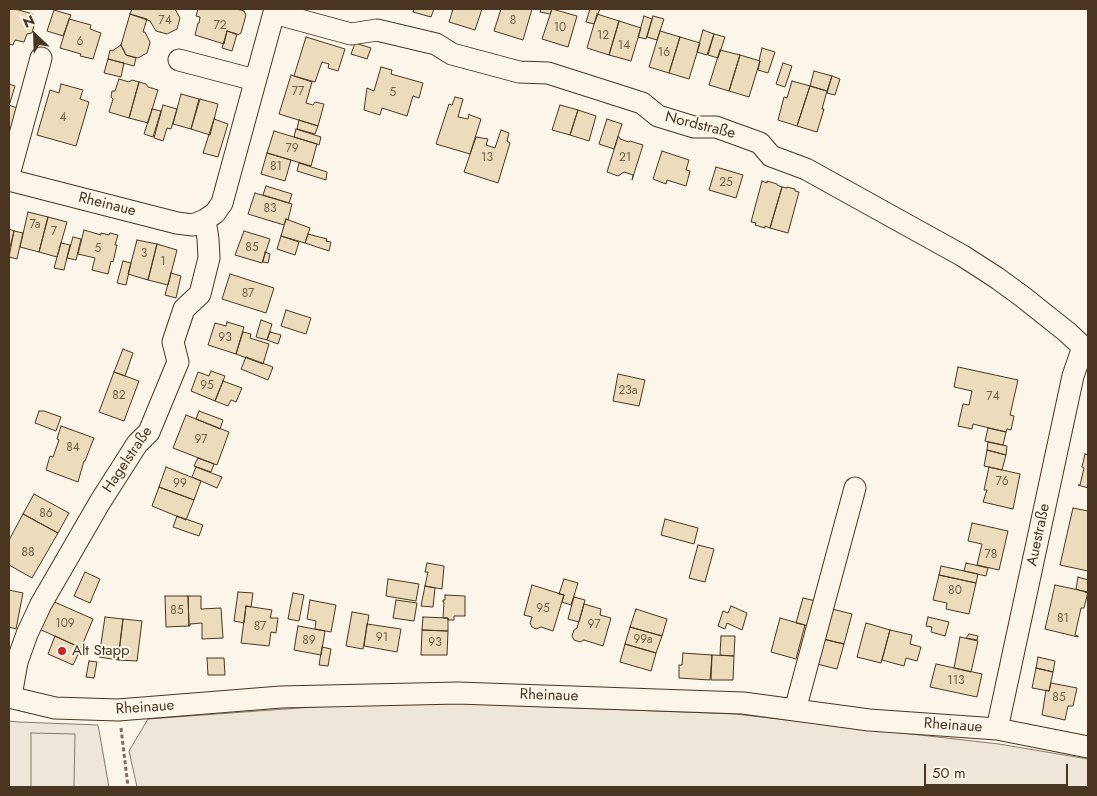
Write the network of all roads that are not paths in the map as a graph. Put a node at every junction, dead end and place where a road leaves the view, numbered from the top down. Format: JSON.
{"nodes":[{"id":1,"x":274,"y":11,"type":"edge"},
{"id":2,"x":41,"y":58,"type":"dead end"},
{"id":3,"x":179,"y":60,"type":"dead end"},
{"id":4,"x":256,"y":80,"type":"junction"},
{"id":5,"x":9,"y":175,"type":"edge"},
{"id":6,"x":9,"y":180,"type":"edge"},
{"id":7,"x":205,"y":220,"type":"junction"},
{"id":8,"x":1086,"y":347,"type":"edge"},
{"id":9,"x":855,"y":488,"type":"dead end"},
{"id":10,"x":10,"y":696,"type":"edge"},
{"id":11,"x":795,"y":710,"type":"junction"},
{"id":12,"x":997,"y":729,"type":"junction"},
{"id":13,"x":1088,"y":747,"type":"edge"}],
"edges":[{"from":1,"to":4,"type":"street"},
{"from":1,"to":8,"type":"street","name":"Nordstraße"},
{"from":2,"to":5,"type":"street"},
{"from":3,"to":4,"type":"street"},
{"from":4,"to":7,"type":"street"},
{"from":6,"to":7,"type":"street","name":"Rheinaue"},
{"from":7,"to":10,"type":"street","name":"Hagelstraße"},
{"from":8,"to":12,"type":"street","name":"Auestraße"},
{"from":9,"to":11,"type":"street"},
{"from":10,"to":11,"type":"street","name":"Rheinaue"},
{"from":11,"to":12,"type":"street","name":"Rheinaue"},
{"from":12,"to":13,"type":"street","name":"Rheinaue"}]}
